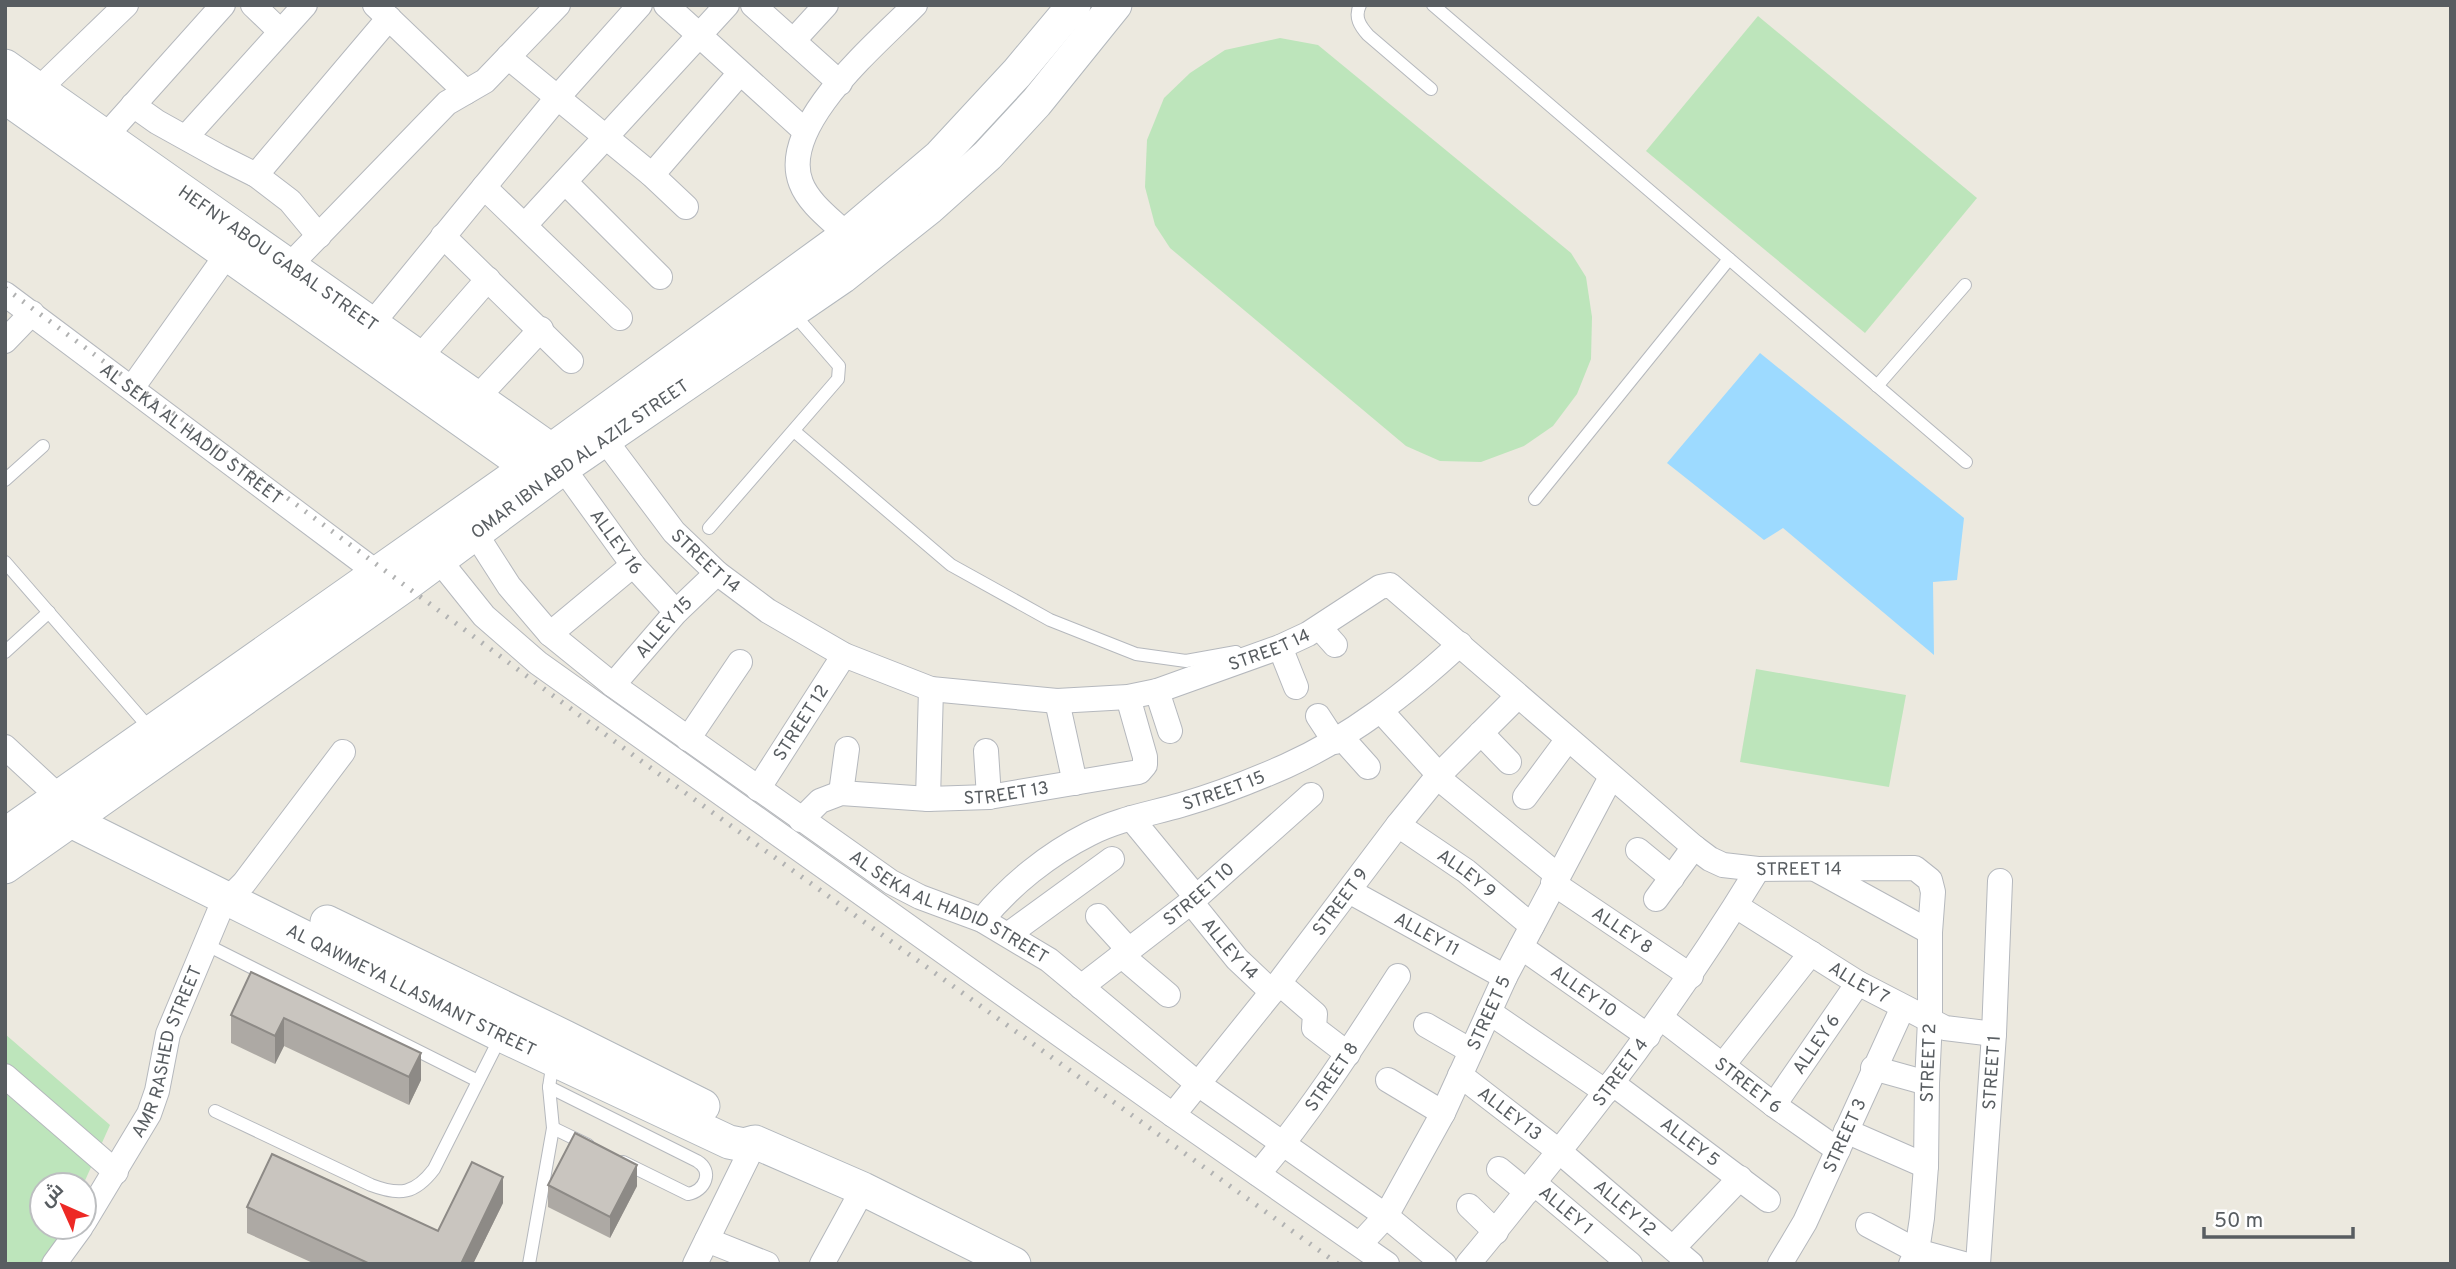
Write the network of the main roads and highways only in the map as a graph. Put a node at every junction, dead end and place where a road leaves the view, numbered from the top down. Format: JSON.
{"nodes":[{"id":1,"x":1093,"y":10,"type":"edge"},
{"id":2,"x":5,"y":66,"type":"edge"},
{"id":3,"x":5,"y":97,"type":"edge"},
{"id":4,"x":547,"y":461,"type":"junction"},
{"id":5,"x":356,"y":603,"type":"junction"},
{"id":6,"x":72,"y":809,"type":"junction"},
{"id":7,"x":5,"y":835,"type":"edge"},
{"id":8,"x":5,"y":867,"type":"edge"},
{"id":9,"x":236,"y":890,"type":"junction"},
{"id":10,"x":556,"y":1061,"type":"junction"},
{"id":11,"x":1014,"y":1264,"type":"edge"}],
"edges":[{"from":1,"to":4,"type":"main road","name":"OMAR IBN ABD AL AZIZ STREET"},
{"from":1,"to":4,"type":"main road","name":"OMAR IBN ABD AL AZIZ STREET"},
{"from":2,"to":4,"type":"main road","name":"HEFNY ABOU GABAL STREET"},
{"from":3,"to":4,"type":"main road","name":"HEFNY ABOU GABAL STREET"},
{"from":4,"to":5,"type":"main road","name":"OMAR IBN ABD AL AZIZ STREET"},
{"from":4,"to":5,"type":"main road","name":"OMAR IBN ABD AL AZIZ STREET"},
{"from":5,"to":6,"type":"main road","name":"OMAR IBN ABD AL AZIZ STREET"},
{"from":5,"to":6,"type":"main road","name":"OMAR IBN ABD AL AZIZ STREET"},
{"from":6,"to":7,"type":"main road","name":"OMAR IBN ABD AL AZIZ STREET"},
{"from":6,"to":8,"type":"main road","name":"OMAR IBN ABD AL AZIZ STREET"},
{"from":6,"to":9,"type":"main road","name":"AL QAWMEYA LLASMANT STREET"},
{"from":9,"to":10,"type":"main road","name":"AL QAWMEYA LLASMANT STREET"},
{"from":9,"to":10,"type":"main road","name":"AL QAWMEYA LLASMANT STREET"},
{"from":10,"to":11,"type":"main road","name":"AL QAWMEYA LLASMANT STREET"}]}
